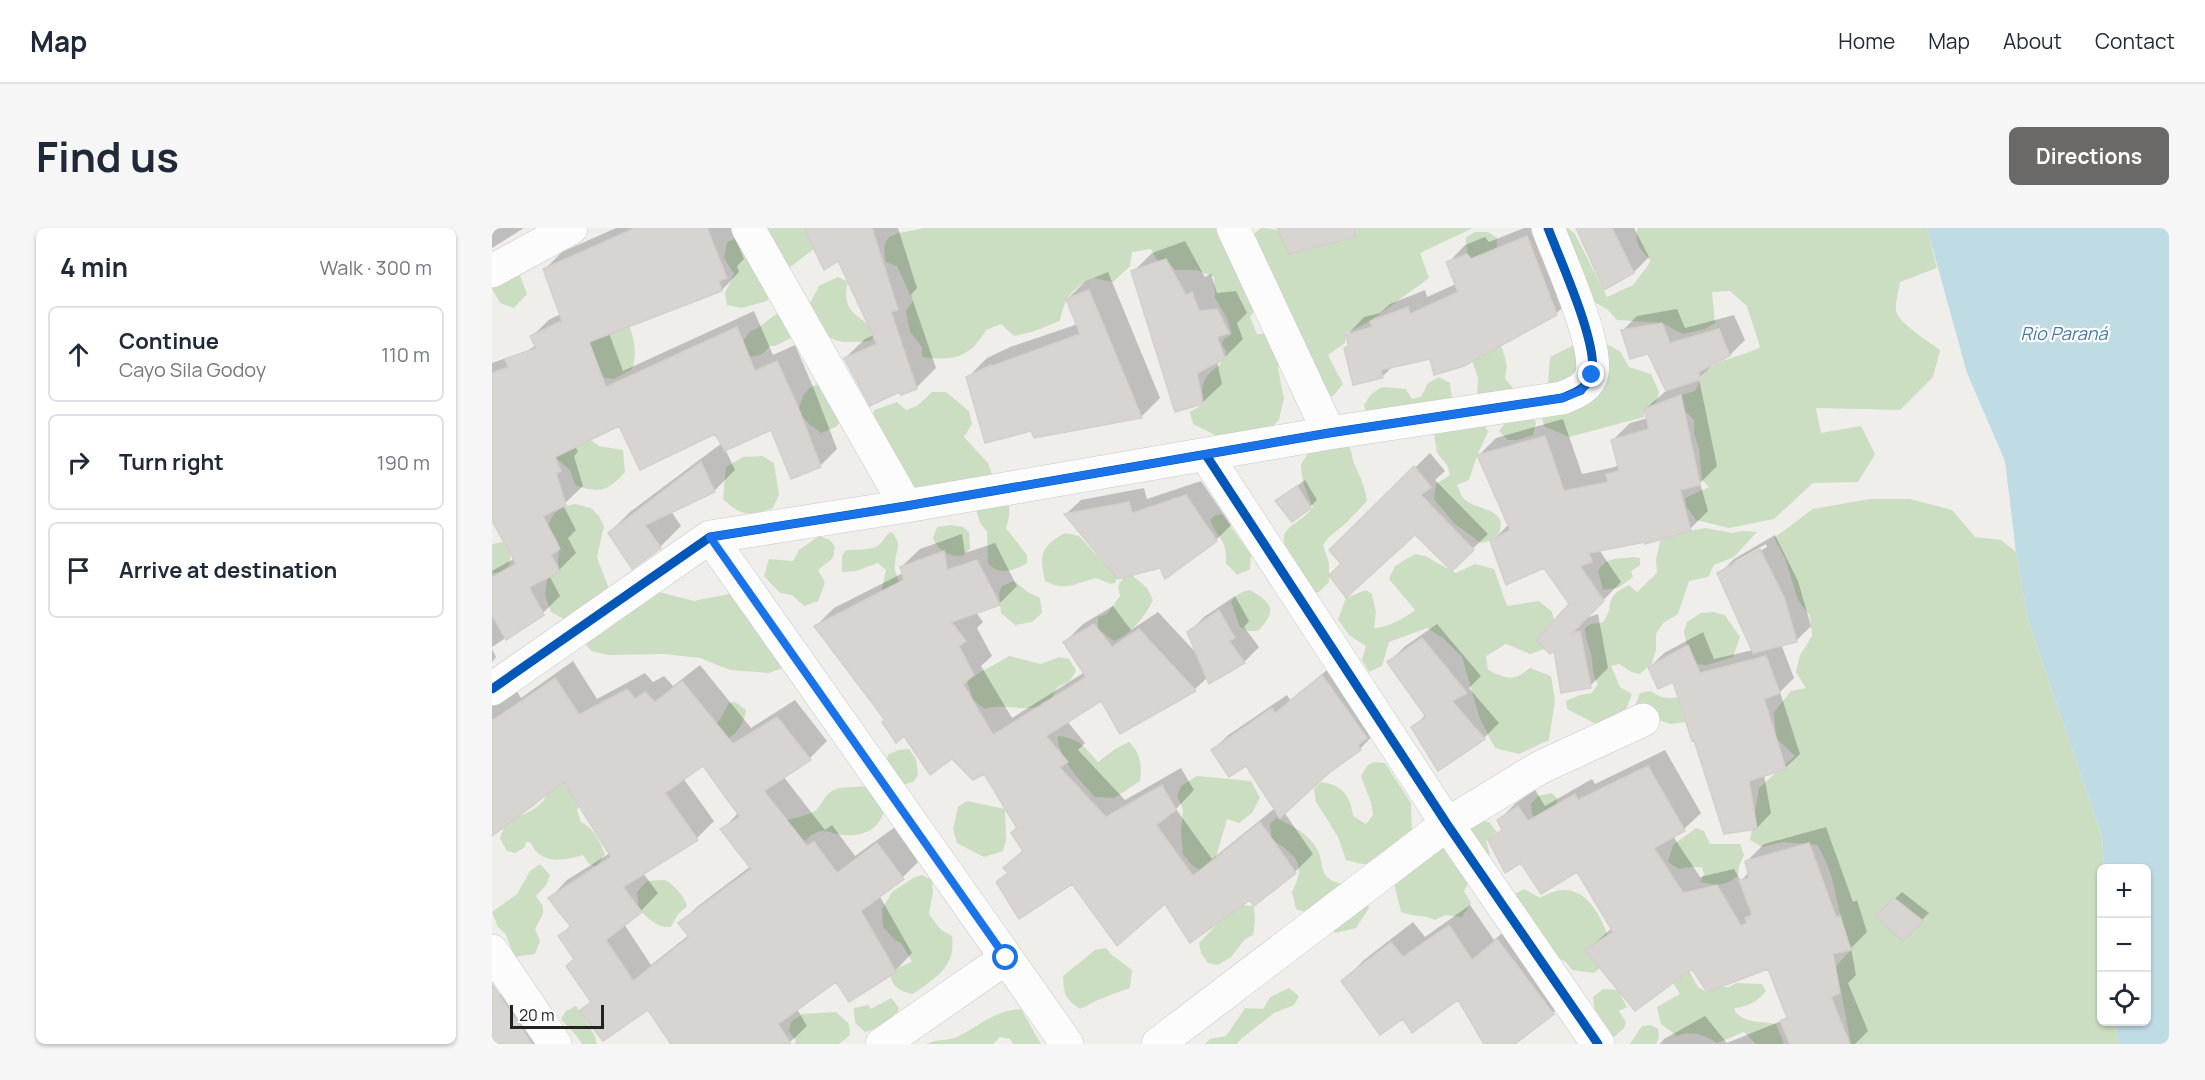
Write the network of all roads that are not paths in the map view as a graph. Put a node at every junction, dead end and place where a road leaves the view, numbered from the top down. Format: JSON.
{"nodes":[{"id":1,"x":571,"y":228,"type":"edge"},
{"id":2,"x":748,"y":228,"type":"edge"},
{"id":3,"x":1233,"y":228,"type":"edge"},
{"id":4,"x":1548,"y":228,"type":"edge"},
{"id":5,"x":492,"y":271,"type":"edge"},
{"id":6,"x":1329,"y":433,"type":"junction"},
{"id":7,"x":1206,"y":455,"type":"junction"},
{"id":8,"x":906,"y":506,"type":"junction"},
{"id":9,"x":710,"y":537,"type":"junction"},
{"id":10,"x":492,"y":689,"type":"edge"},
{"id":11,"x":1643,"y":720,"type":"dead end"},
{"id":12,"x":1447,"y":824,"type":"junction"},
{"id":13,"x":492,"y":951,"type":"edge"},
{"id":14,"x":1006,"y":958,"type":"junction"},
{"id":15,"x":555,"y":1044,"type":"edge"},
{"id":16,"x":882,"y":1044,"type":"edge"},
{"id":17,"x":1067,"y":1044,"type":"edge"},
{"id":18,"x":1158,"y":1044,"type":"edge"},
{"id":19,"x":1598,"y":1044,"type":"edge"}],
"edges":[{"from":1,"to":5,"type":"street"},
{"from":2,"to":8,"type":"street"},
{"from":3,"to":6,"type":"street"},
{"from":4,"to":6,"type":"street"},
{"from":6,"to":7,"type":"street"},
{"from":7,"to":8,"type":"street"},
{"from":7,"to":12,"type":"street"},
{"from":8,"to":9,"type":"street"},
{"from":9,"to":10,"type":"street"},
{"from":9,"to":14,"type":"street"},
{"from":11,"to":12,"type":"street"},
{"from":12,"to":18,"type":"street"},
{"from":12,"to":19,"type":"street"},
{"from":13,"to":15,"type":"street"},
{"from":14,"to":16,"type":"street"},
{"from":14,"to":17,"type":"street"}]}
